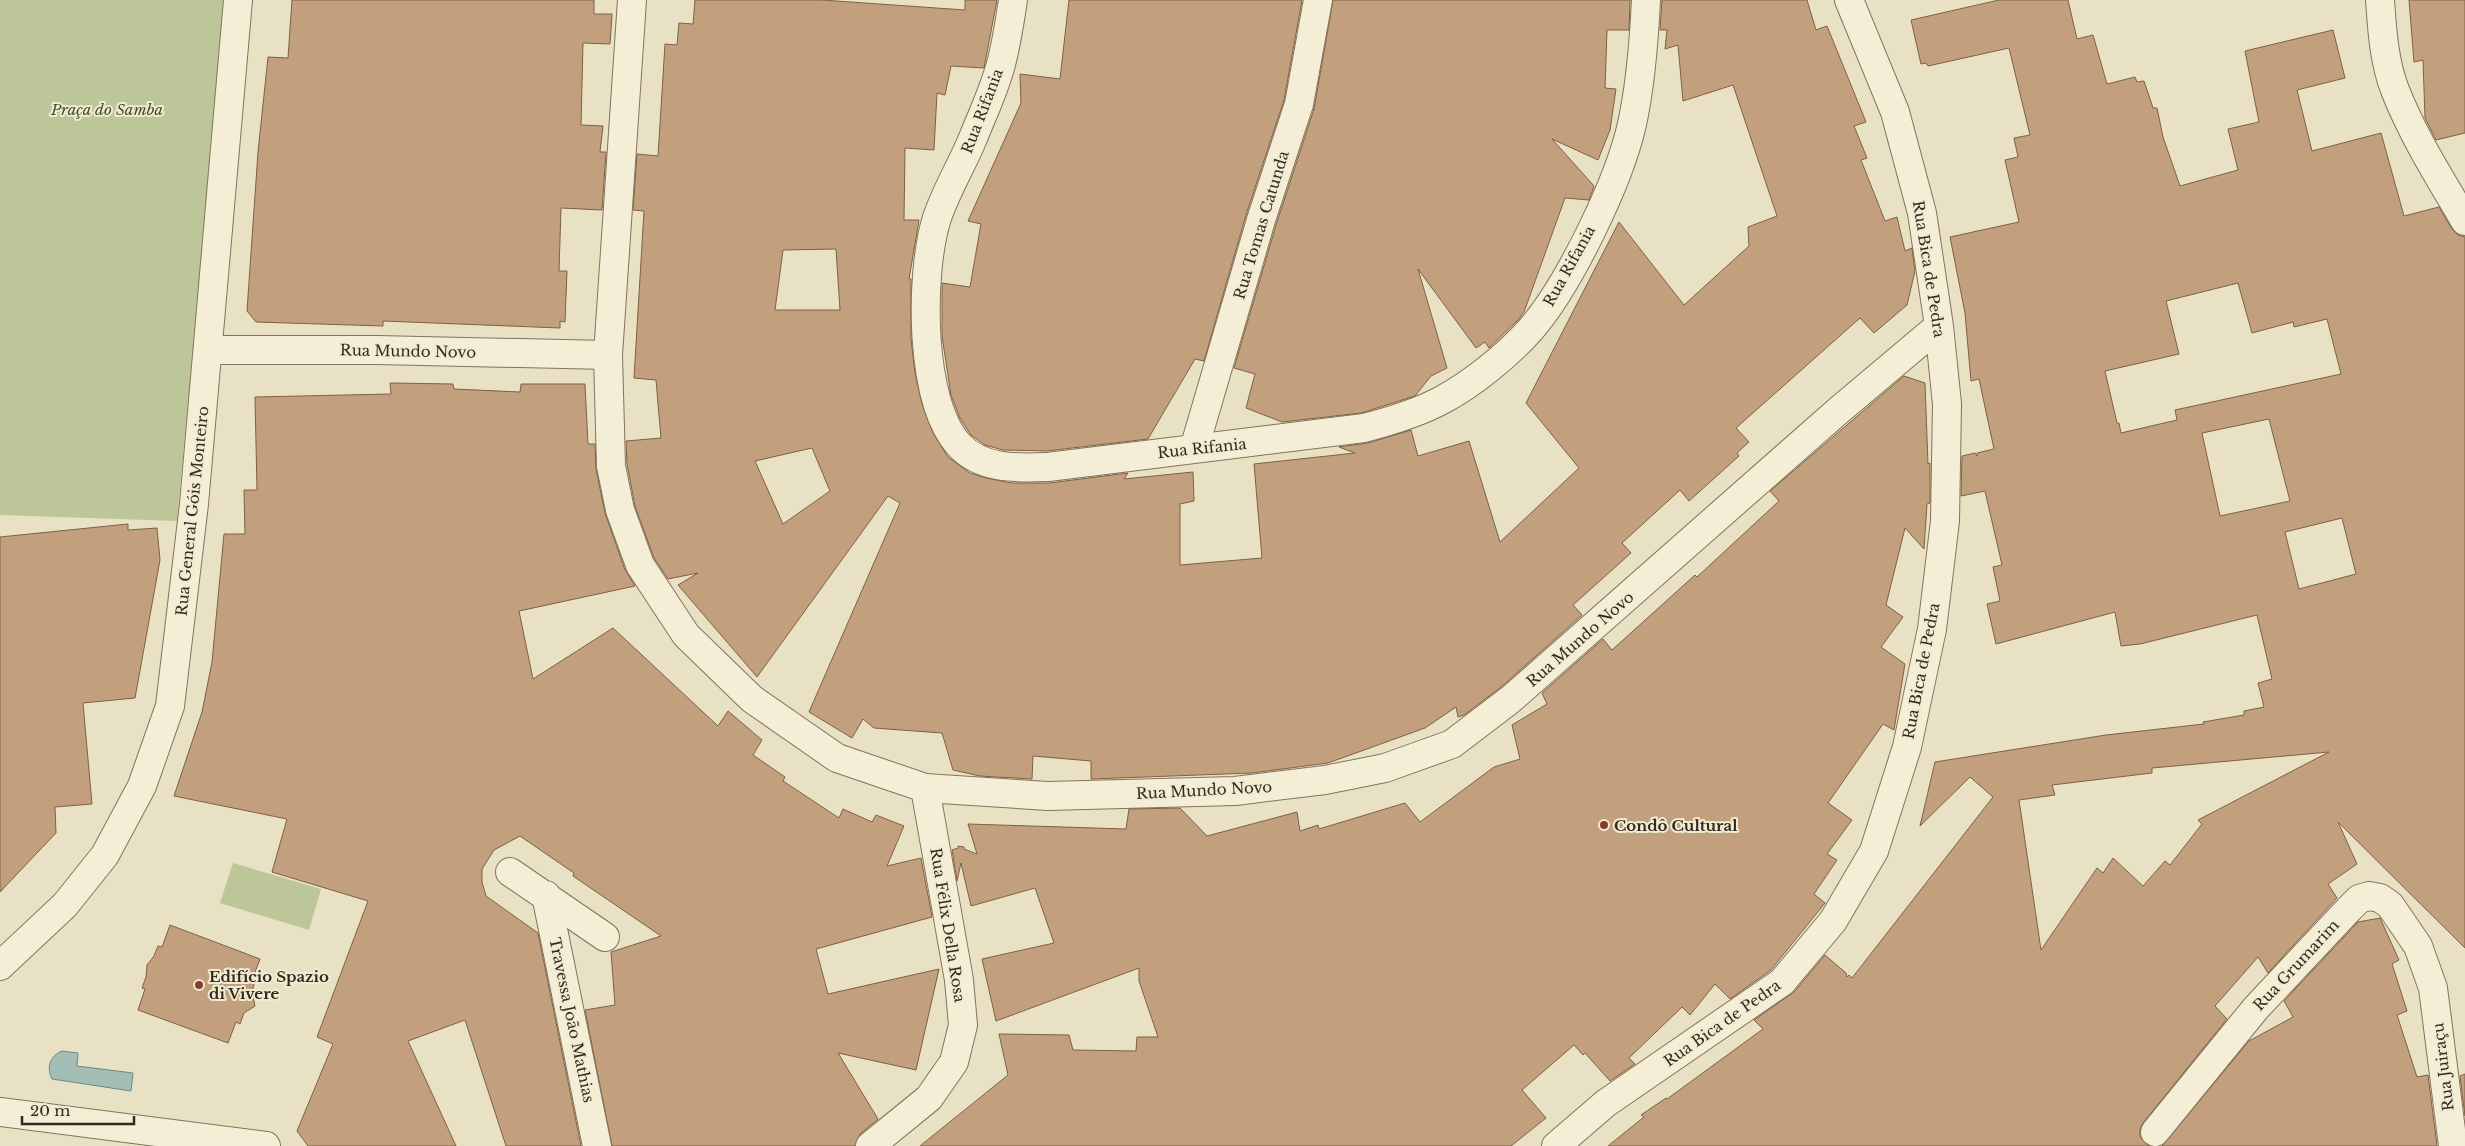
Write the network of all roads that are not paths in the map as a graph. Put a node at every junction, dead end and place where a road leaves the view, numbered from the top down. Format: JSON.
{"nodes":[{"id":1,"x":238,"y":0,"type":"edge"},
{"id":2,"x":632,"y":0,"type":"edge"},
{"id":3,"x":1013,"y":0,"type":"edge"},
{"id":4,"x":1318,"y":0,"type":"edge"},
{"id":5,"x":1646,"y":0,"type":"edge"},
{"id":6,"x":1849,"y":0,"type":"edge"},
{"id":7,"x":2380,"y":0,"type":"edge"},
{"id":8,"x":2465,"y":221,"type":"edge"},
{"id":9,"x":1940,"y":326,"type":"junction"},
{"id":10,"x":208,"y":350,"type":"junction"},
{"id":11,"x":608,"y":354,"type":"junction"},
{"id":12,"x":1194,"y":448,"type":"junction"},
{"id":13,"x":925,"y":788,"type":"junction"},
{"id":14,"x":510,"y":872,"type":"dead end"},
{"id":15,"x":546,"y":895,"type":"junction"},
{"id":16,"x":605,"y":937,"type":"dead end"},
{"id":17,"x":0,"y":966,"type":"edge"},
{"id":18,"x":2433,"y":988,"type":"joint"},
{"id":19,"x":0,"y":1112,"type":"edge"},
{"id":20,"x":2155,"y":1132,"type":"dead end"},
{"id":21,"x":266,"y":1146,"type":"edge"},
{"id":22,"x":597,"y":1146,"type":"edge"},
{"id":23,"x":870,"y":1146,"type":"edge"},
{"id":24,"x":1556,"y":1146,"type":"edge"},
{"id":25,"x":2453,"y":1146,"type":"edge"}],
"edges":[{"from":1,"to":10,"type":"street","name":"Rua General Góis Monteiro"},
{"from":2,"to":11,"type":"street","name":"Rua Mundo Novo"},
{"from":3,"to":12,"type":"street","name":"Rua Rifania"},
{"from":4,"to":12,"type":"street","name":"Rua Tomas Catunda"},
{"from":5,"to":12,"type":"street","name":"Rua Rifania"},
{"from":6,"to":9,"type":"street","name":"Rua Bica de Pedra"},
{"from":7,"to":8,"type":"street"},
{"from":9,"to":13,"type":"street","name":"Rua Mundo Novo"},
{"from":9,"to":24,"type":"street","name":"Rua Bica de Pedra"},
{"from":10,"to":11,"type":"street","name":"Rua Mundo Novo"},
{"from":10,"to":17,"type":"street","name":"Rua General Góis Monteiro"},
{"from":11,"to":13,"type":"street","name":"Rua Mundo Novo"},
{"from":13,"to":23,"type":"street","name":"Rua Félix Della Rosa"},
{"from":14,"to":15,"type":"street"},
{"from":15,"to":16,"type":"street"},
{"from":15,"to":22,"type":"street","name":"Travessa João Mathias"},
{"from":18,"to":20,"type":"street","name":"Rua Grumarim"},
{"from":18,"to":25,"type":"street","name":"Rua Juiraçu"},
{"from":19,"to":21,"type":"street"}]}
